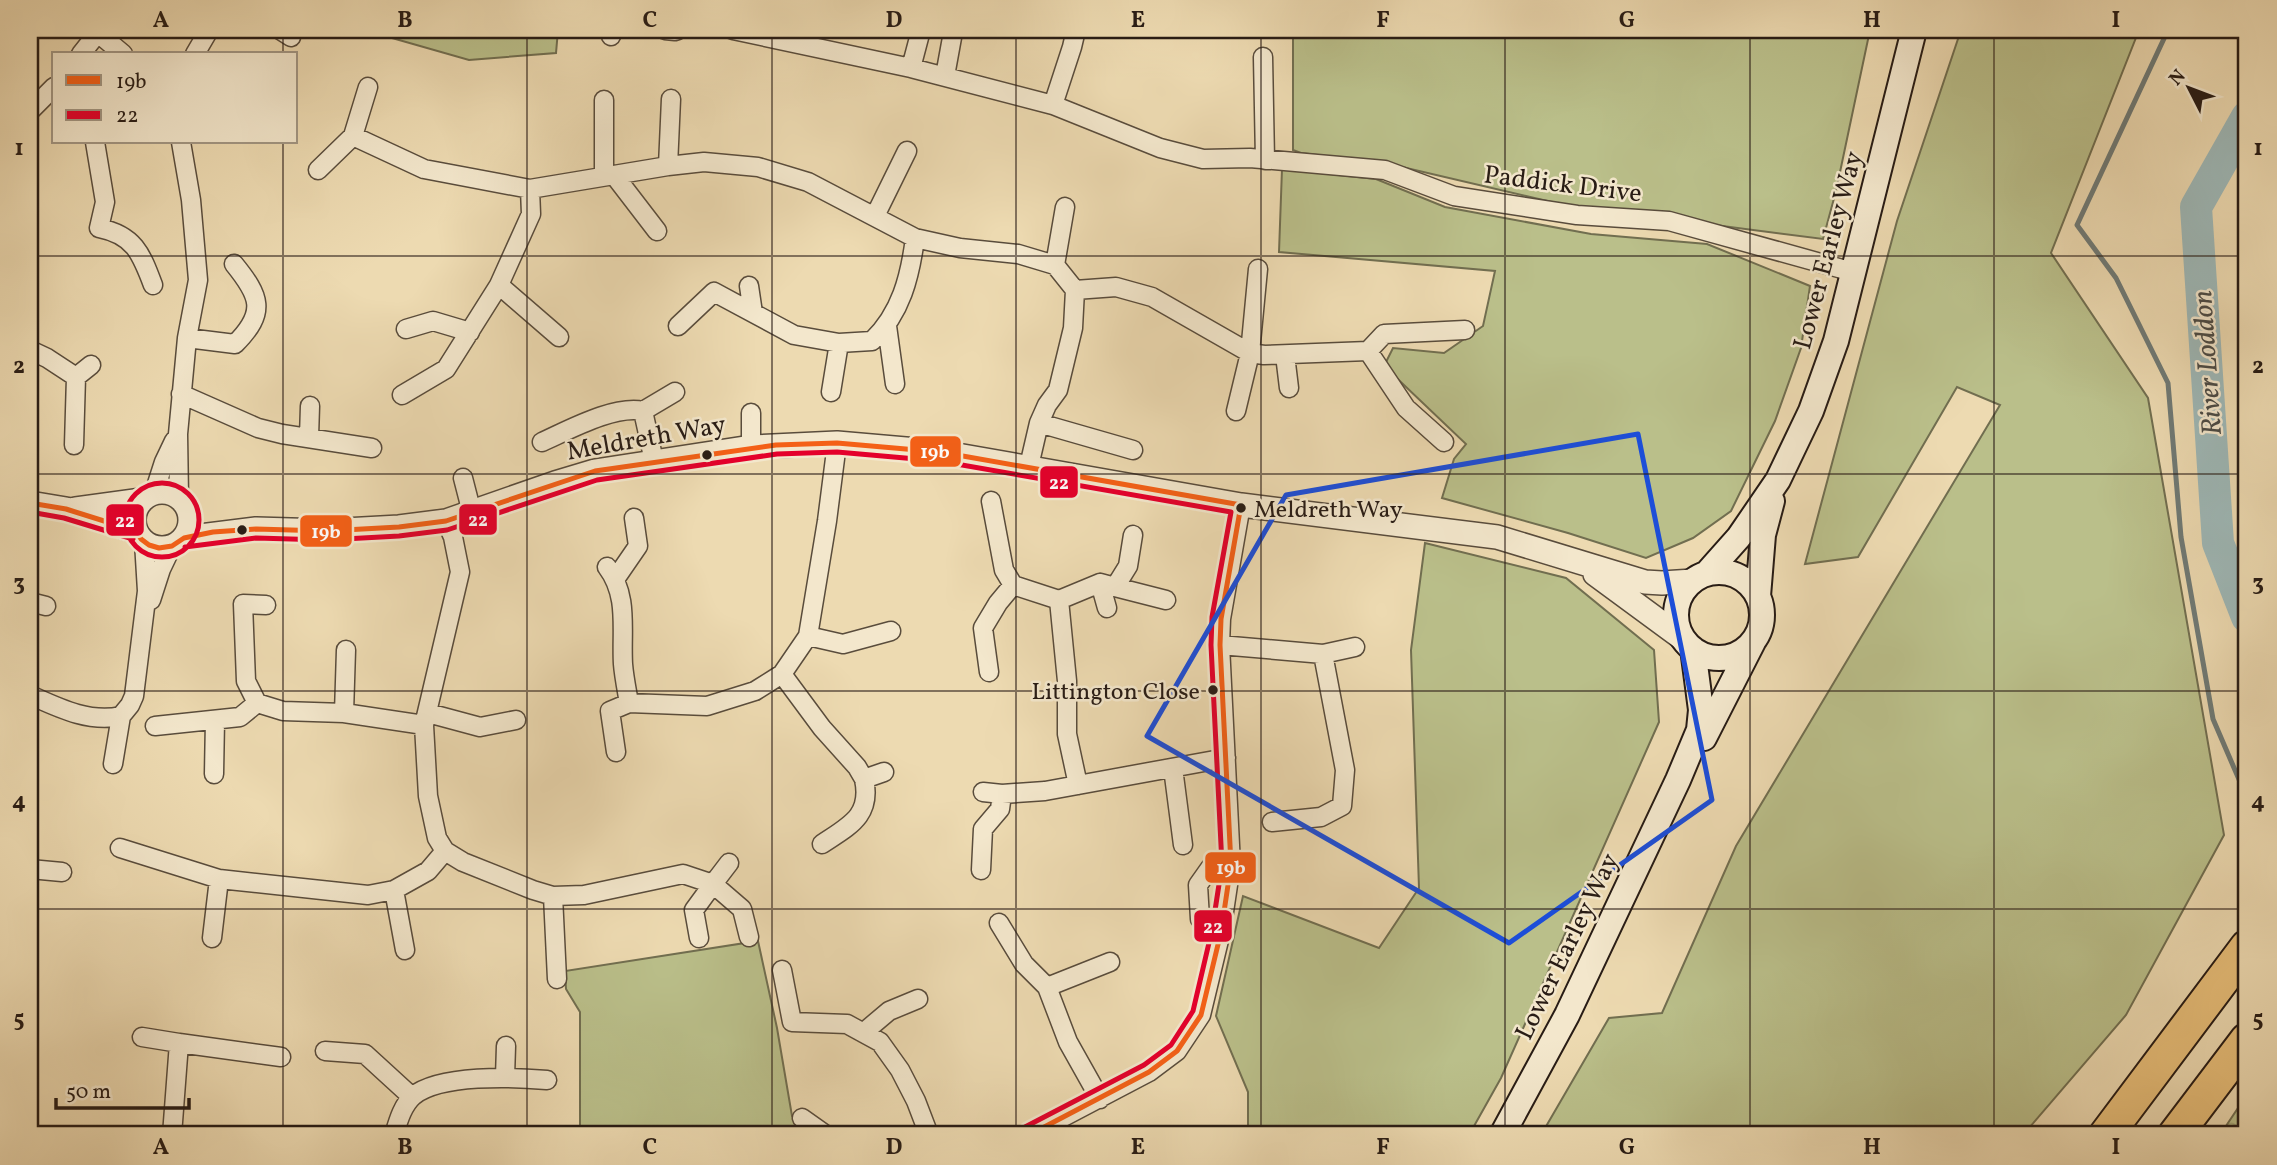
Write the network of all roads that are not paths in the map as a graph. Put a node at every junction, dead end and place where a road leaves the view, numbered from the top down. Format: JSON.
{"nodes":[{"id":1,"x":209,"y":30,"type":"edge"},
{"id":2,"x":665,"y":30,"type":"edge"},
{"id":3,"x":678,"y":30,"type":"edge"},
{"id":4,"x":733,"y":30,"type":"edge"},
{"id":5,"x":920,"y":30,"type":"edge"},
{"id":6,"x":1076,"y":30,"type":"edge"},
{"id":7,"x":1914,"y":30,"type":"edge"},
{"id":8,"x":99,"y":32,"type":"edge"},
{"id":9,"x":953,"y":32,"type":"dead end"},
{"id":10,"x":83,"y":52,"type":"edge"},
{"id":11,"x":121,"y":52,"type":"edge"},
{"id":12,"x":196,"y":52,"type":"edge"},
{"id":13,"x":1263,"y":57,"type":"dead end"},
{"id":14,"x":911,"y":68,"type":"junction"},
{"id":15,"x":945,"y":76,"type":"junction"},
{"id":16,"x":368,"y":87,"type":"dead end"},
{"id":17,"x":52,"y":89,"type":"edge"},
{"id":18,"x":671,"y":99,"type":"dead end"},
{"id":19,"x":604,"y":100,"type":"dead end"},
{"id":20,"x":1053,"y":105,"type":"junction"},
{"id":21,"x":30,"y":111,"type":"edge"},
{"id":22,"x":353,"y":136,"type":"junction"},
{"id":23,"x":94,"y":144,"type":"edge"},
{"id":24,"x":181,"y":144,"type":"edge"},
{"id":25,"x":907,"y":151,"type":"dead end"},
{"id":26,"x":1265,"y":160,"type":"junction"},
{"id":27,"x":668,"y":166,"type":"junction"},
{"id":28,"x":318,"y":170,"type":"dead end"},
{"id":29,"x":609,"y":176,"type":"junction"},
{"id":30,"x":530,"y":189,"type":"junction"},
{"id":31,"x":1065,"y":207,"type":"dead end"},
{"id":32,"x":875,"y":216,"type":"junction"},
{"id":33,"x":657,"y":231,"type":"dead end"},
{"id":34,"x":915,"y":239,"type":"junction"},
{"id":35,"x":234,"y":264,"type":"dead end"},
{"id":36,"x":1055,"y":265,"type":"junction"},
{"id":37,"x":1258,"y":268,"type":"dead end"},
{"id":38,"x":1853,"y":272,"type":"junction"},
{"id":39,"x":153,"y":285,"type":"dead end"},
{"id":40,"x":499,"y":285,"type":"junction"},
{"id":41,"x":749,"y":286,"type":"dead end"},
{"id":42,"x":1075,"y":290,"type":"junction"},
{"id":43,"x":753,"y":313,"type":"junction"},
{"id":44,"x":678,"y":326,"type":"dead end"},
{"id":45,"x":887,"y":326,"type":"junction"},
{"id":46,"x":406,"y":329,"type":"dead end"},
{"id":47,"x":1465,"y":330,"type":"dead end"},
{"id":48,"x":470,"y":332,"type":"junction"},
{"id":49,"x":559,"y":337,"type":"dead end"},
{"id":50,"x":187,"y":338,"type":"junction"},
{"id":51,"x":839,"y":343,"type":"junction"},
{"id":52,"x":30,"y":350,"type":"edge"},
{"id":53,"x":1368,"y":351,"type":"junction"},
{"id":54,"x":1250,"y":354,"type":"junction"},
{"id":55,"x":1285,"y":355,"type":"junction"},
{"id":56,"x":91,"y":365,"type":"dead end"},
{"id":57,"x":76,"y":377,"type":"junction"},
{"id":58,"x":895,"y":384,"type":"dead end"},
{"id":59,"x":1289,"y":388,"type":"dead end"},
{"id":60,"x":675,"y":392,"type":"dead end"},
{"id":61,"x":831,"y":392,"type":"dead end"},
{"id":62,"x":181,"y":394,"type":"junction"},
{"id":63,"x":402,"y":395,"type":"dead end"},
{"id":64,"x":310,"y":406,"type":"dead end"},
{"id":65,"x":643,"y":411,"type":"junction"},
{"id":66,"x":1236,"y":411,"type":"dead end"},
{"id":67,"x":751,"y":413,"type":"dead end"},
{"id":68,"x":1039,"y":423,"type":"junction"},
{"id":69,"x":178,"y":434,"type":"junction"},
{"id":70,"x":309,"y":438,"type":"junction"},
{"id":71,"x":542,"y":442,"type":"dead end"},
{"id":72,"x":1444,"y":442,"type":"dead end"},
{"id":73,"x":837,"y":443,"type":"junction"},
{"id":74,"x":74,"y":444,"type":"dead end"},
{"id":75,"x":751,"y":447,"type":"junction"},
{"id":76,"x":372,"y":448,"type":"dead end"},
{"id":77,"x":1133,"y":450,"type":"dead end"},
{"id":78,"x":654,"y":461,"type":"junction"},
{"id":79,"x":1029,"y":466,"type":"junction"},
{"id":80,"x":463,"y":478,"type":"dead end"},
{"id":81,"x":1778,"y":480,"type":"junction"},
{"id":82,"x":148,"y":497,"type":"junction"},
{"id":83,"x":991,"y":501,"type":"dead end"},
{"id":84,"x":30,"y":503,"type":"edge"},
{"id":85,"x":184,"y":505,"type":"junction"},
{"id":86,"x":1241,"y":505,"type":"junction"},
{"id":87,"x":66,"y":509,"type":"junction"},
{"id":88,"x":472,"y":513,"type":"junction"},
{"id":89,"x":634,"y":518,"type":"dead end"},
{"id":90,"x":446,"y":521,"type":"junction"},
{"id":91,"x":256,"y":528,"type":"junction"},
{"id":92,"x":1133,"y":535,"type":"dead end"},
{"id":93,"x":140,"y":536,"type":"junction"},
{"id":94,"x":178,"y":542,"type":"junction"},
{"id":95,"x":1579,"y":562,"type":"junction"},
{"id":96,"x":1700,"y":577,"type":"junction"},
{"id":97,"x":1013,"y":585,"type":"junction"},
{"id":98,"x":1108,"y":585,"type":"junction"},
{"id":99,"x":1758,"y":596,"type":"junction"},
{"id":100,"x":1059,"y":600,"type":"junction"},
{"id":101,"x":1166,"y":600,"type":"dead end"},
{"id":102,"x":266,"y":605,"type":"dead end"},
{"id":103,"x":1107,"y":608,"type":"dead end"},
{"id":104,"x":144,"y":620,"type":"junction"},
{"id":105,"x":891,"y":632,"type":"dead end"},
{"id":106,"x":808,"y":636,"type":"junction"},
{"id":107,"x":1755,"y":639,"type":"junction"},
{"id":108,"x":1688,"y":644,"type":"junction"},
{"id":109,"x":1220,"y":645,"type":"junction"},
{"id":110,"x":1355,"y":647,"type":"dead end"},
{"id":111,"x":346,"y":650,"type":"dead end"},
{"id":112,"x":1323,"y":654,"type":"junction"},
{"id":113,"x":989,"y":672,"type":"dead end"},
{"id":114,"x":782,"y":674,"type":"junction"},
{"id":115,"x":30,"y":695,"type":"edge"},
{"id":116,"x":257,"y":703,"type":"junction"},
{"id":117,"x":629,"y":704,"type":"junction"},
{"id":118,"x":344,"y":713,"type":"junction"},
{"id":119,"x":121,"y":716,"type":"junction"},
{"id":120,"x":426,"y":719,"type":"junction"},
{"id":121,"x":215,"y":720,"type":"junction"},
{"id":122,"x":516,"y":720,"type":"dead end"},
{"id":123,"x":155,"y":726,"type":"dead end"},
{"id":124,"x":615,"y":752,"type":"dead end"},
{"id":125,"x":1226,"y":758,"type":"junction"},
{"id":126,"x":113,"y":764,"type":"dead end"},
{"id":127,"x":1173,"y":768,"type":"junction"},
{"id":128,"x":884,"y":772,"type":"dead end"},
{"id":129,"x":214,"y":774,"type":"dead end"},
{"id":130,"x":864,"y":779,"type":"junction"},
{"id":131,"x":1678,"y":780,"type":"junction"},
{"id":132,"x":1077,"y":785,"type":"junction"},
{"id":133,"x":983,"y":792,"type":"dead end"},
{"id":134,"x":1002,"y":794,"type":"junction"},
{"id":135,"x":1272,"y":822,"type":"dead end"},
{"id":136,"x":822,"y":844,"type":"dead end"},
{"id":137,"x":1183,"y":845,"type":"dead end"},
{"id":138,"x":120,"y":848,"type":"dead end"},
{"id":139,"x":445,"y":851,"type":"junction"},
{"id":140,"x":729,"y":863,"type":"dead end"},
{"id":141,"x":1231,"y":865,"type":"junction"},
{"id":142,"x":30,"y":869,"type":"edge"},
{"id":143,"x":981,"y":870,"type":"dead end"},
{"id":144,"x":62,"y":872,"type":"dead end"},
{"id":145,"x":219,"y":878,"type":"junction"},
{"id":146,"x":713,"y":884,"type":"junction"},
{"id":147,"x":394,"y":890,"type":"junction"},
{"id":148,"x":553,"y":896,"type":"junction"},
{"id":149,"x":999,"y":923,"type":"dead end"},
{"id":150,"x":1221,"y":932,"type":"junction"},
{"id":151,"x":749,"y":937,"type":"dead end"},
{"id":152,"x":212,"y":938,"type":"dead end"},
{"id":153,"x":699,"y":938,"type":"dead end"},
{"id":154,"x":2247,"y":947,"type":"edge"},
{"id":155,"x":405,"y":950,"type":"dead end"},
{"id":156,"x":1110,"y":962,"type":"dead end"},
{"id":157,"x":782,"y":970,"type":"dead end"},
{"id":158,"x":557,"y":979,"type":"dead end"},
{"id":159,"x":1047,"y":987,"type":"junction"},
{"id":160,"x":918,"y":999,"type":"dead end"},
{"id":161,"x":852,"y":1021,"type":"junction"},
{"id":162,"x":142,"y":1037,"type":"dead end"},
{"id":163,"x":2247,"y":1040,"type":"edge"},
{"id":164,"x":178,"y":1042,"type":"junction"},
{"id":165,"x":506,"y":1046,"type":"dead end"},
{"id":166,"x":325,"y":1051,"type":"dead end"},
{"id":167,"x":281,"y":1057,"type":"dead end"},
{"id":168,"x":505,"y":1077,"type":"junction"},
{"id":169,"x":547,"y":1080,"type":"dead end"},
{"id":170,"x":412,"y":1097,"type":"junction"},
{"id":171,"x":1100,"y":1099,"type":"junction"},
{"id":172,"x":803,"y":1118,"type":"dead end"},
{"id":173,"x":172,"y":1135,"type":"edge"},
{"id":174,"x":394,"y":1135,"type":"edge"},
{"id":175,"x":826,"y":1135,"type":"edge"},
{"id":176,"x":929,"y":1135,"type":"edge"},
{"id":177,"x":1029,"y":1135,"type":"edge"},
{"id":178,"x":1502,"y":1135,"type":"edge"},
{"id":179,"x":2106,"y":1135,"type":"edge"},
{"id":180,"x":2175,"y":1135,"type":"edge"}],
"edges":[{"from":1,"to":12,"type":"street"},
{"from":2,"to":3,"type":"street"},
{"from":4,"to":14,"type":"street","name":"Paddick Drive"},
{"from":5,"to":14,"type":"street"},
{"from":6,"to":20,"type":"street"},
{"from":7,"to":38,"type":"main road","name":"Lower Earley Way"},
{"from":8,"to":10,"type":"street"},
{"from":8,"to":11,"type":"street"},
{"from":9,"to":15,"type":"street"},
{"from":13,"to":26,"type":"street"},
{"from":14,"to":15,"type":"street","name":"Paddick Drive"},
{"from":15,"to":20,"type":"street","name":"Paddick Drive"},
{"from":16,"to":22,"type":"street"},
{"from":17,"to":21,"type":"street"},
{"from":18,"to":27,"type":"street"},
{"from":19,"to":29,"type":"street"},
{"from":20,"to":26,"type":"street","name":"Paddick Drive"},
{"from":22,"to":28,"type":"street"},
{"from":22,"to":30,"type":"street"},
{"from":23,"to":39,"type":"street"},
{"from":24,"to":50,"type":"street"},
{"from":25,"to":32,"type":"street"},
{"from":26,"to":38,"type":"street","name":"Paddick Drive"},
{"from":27,"to":29,"type":"street"},
{"from":27,"to":32,"type":"street"},
{"from":29,"to":30,"type":"street"},
{"from":29,"to":33,"type":"street"},
{"from":30,"to":40,"type":"street"},
{"from":31,"to":36,"type":"street"},
{"from":32,"to":34,"type":"street"},
{"from":34,"to":36,"type":"street"},
{"from":34,"to":45,"type":"street"},
{"from":35,"to":50,"type":"street"},
{"from":36,"to":42,"type":"street"},
{"from":37,"to":54,"type":"street"},
{"from":38,"to":81,"type":"main road","name":"Lower Earley Way"},
{"from":40,"to":48,"type":"street"},
{"from":40,"to":49,"type":"street"},
{"from":41,"to":43,"type":"street"},
{"from":42,"to":54,"type":"street"},
{"from":42,"to":68,"type":"street"},
{"from":43,"to":44,"type":"street"},
{"from":43,"to":51,"type":"street"},
{"from":45,"to":51,"type":"street"},
{"from":45,"to":58,"type":"street"},
{"from":46,"to":48,"type":"street"},
{"from":47,"to":53,"type":"street"},
{"from":48,"to":63,"type":"street"},
{"from":50,"to":62,"type":"street"},
{"from":51,"to":61,"type":"street"},
{"from":52,"to":57,"type":"street"},
{"from":53,"to":55,"type":"street"},
{"from":53,"to":72,"type":"street"},
{"from":54,"to":55,"type":"street"},
{"from":54,"to":66,"type":"street"},
{"from":55,"to":59,"type":"street"},
{"from":56,"to":57,"type":"street"},
{"from":57,"to":74,"type":"street"},
{"from":60,"to":65,"type":"street"},
{"from":62,"to":69,"type":"street"},
{"from":62,"to":70,"type":"street"},
{"from":64,"to":70,"type":"street"},
{"from":65,"to":71,"type":"street"},
{"from":65,"to":78,"type":"street"},
{"from":67,"to":75,"type":"street","name":"Meldreth Way"},
{"from":68,"to":77,"type":"street"},
{"from":68,"to":79,"type":"street"},
{"from":69,"to":82,"type":"street"},
{"from":69,"to":85,"type":"street"},
{"from":70,"to":76,"type":"street"},
{"from":73,"to":75,"type":"street","name":"Meldreth Way"},
{"from":73,"to":79,"type":"street","name":"Meldreth Way"},
{"from":73,"to":106,"type":"street"},
{"from":75,"to":78,"type":"street","name":"Meldreth Way"},
{"from":78,"to":88,"type":"street","name":"Meldreth Way"},
{"from":79,"to":86,"type":"street","name":"Meldreth Way"},
{"from":80,"to":88,"type":"street"},
{"from":81,"to":96,"type":"main road","name":"Lower Earley Way"},
{"from":81,"to":99,"type":"main road","name":"Lower Earley Way"},
{"from":82,"to":85,"type":"street"},
{"from":82,"to":87,"type":"street"},
{"from":82,"to":93,"type":"street"},
{"from":83,"to":97,"type":"street"},
{"from":84,"to":87,"type":"street"},
{"from":85,"to":91,"type":"street","name":"Meldreth Way"},
{"from":85,"to":94,"type":"street"},
{"from":86,"to":95,"type":"street","name":"Meldreth Way"},
{"from":86,"to":109,"type":"street"},
{"from":87,"to":93,"type":"street"},
{"from":88,"to":90,"type":"street","name":"Meldreth Way"},
{"from":89,"to":117,"type":"street"},
{"from":90,"to":91,"type":"street","name":"Meldreth Way"},
{"from":90,"to":120,"type":"street"},
{"from":91,"to":94,"type":"street","name":"Meldreth Way"},
{"from":92,"to":98,"type":"street"},
{"from":93,"to":94,"type":"street"},
{"from":93,"to":104,"type":"street"},
{"from":94,"to":104,"type":"street"},
{"from":95,"to":96,"type":"street","name":"Meldreth Way"},
{"from":95,"to":108,"type":"street","name":"Meldreth Way"},
{"from":96,"to":99,"type":"main road"},
{"from":96,"to":108,"type":"main road"},
{"from":97,"to":100,"type":"street"},
{"from":97,"to":113,"type":"street"},
{"from":98,"to":100,"type":"street"},
{"from":98,"to":101,"type":"street"},
{"from":98,"to":103,"type":"street"},
{"from":99,"to":107,"type":"main road"},
{"from":100,"to":132,"type":"street"},
{"from":102,"to":116,"type":"street"},
{"from":104,"to":119,"type":"street"},
{"from":105,"to":106,"type":"street"},
{"from":106,"to":114,"type":"street"},
{"from":107,"to":108,"type":"main road"},
{"from":107,"to":131,"type":"main road","name":"Lower Earley Way"},
{"from":108,"to":131,"type":"main road","name":"Lower Earley Way"},
{"from":109,"to":112,"type":"street"},
{"from":109,"to":125,"type":"street"},
{"from":110,"to":112,"type":"street"},
{"from":111,"to":118,"type":"street"},
{"from":112,"to":135,"type":"street"},
{"from":114,"to":117,"type":"street"},
{"from":114,"to":130,"type":"street"},
{"from":115,"to":119,"type":"street"},
{"from":116,"to":118,"type":"street"},
{"from":116,"to":121,"type":"street"},
{"from":117,"to":124,"type":"street"},
{"from":118,"to":120,"type":"street"},
{"from":119,"to":126,"type":"street"},
{"from":120,"to":122,"type":"street"},
{"from":120,"to":139,"type":"street"},
{"from":121,"to":123,"type":"street"},
{"from":121,"to":129,"type":"street"},
{"from":125,"to":127,"type":"street"},
{"from":125,"to":141,"type":"street"},
{"from":127,"to":132,"type":"street"},
{"from":127,"to":137,"type":"street"},
{"from":128,"to":130,"type":"street"},
{"from":130,"to":136,"type":"street"},
{"from":131,"to":178,"type":"main road","name":"Lower Earley Way"},
{"from":132,"to":134,"type":"street"},
{"from":133,"to":134,"type":"street"},
{"from":134,"to":143,"type":"street"},
{"from":138,"to":145,"type":"street"},
{"from":139,"to":147,"type":"street"},
{"from":139,"to":148,"type":"street"},
{"from":140,"to":146,"type":"street"},
{"from":141,"to":150,"type":"street"},
{"from":141,"to":150,"type":"street"},
{"from":142,"to":144,"type":"street"},
{"from":145,"to":147,"type":"street"},
{"from":145,"to":152,"type":"street"},
{"from":146,"to":148,"type":"street"},
{"from":146,"to":151,"type":"street"},
{"from":146,"to":153,"type":"street"},
{"from":147,"to":155,"type":"street"},
{"from":148,"to":158,"type":"street"},
{"from":149,"to":159,"type":"street"},
{"from":150,"to":171,"type":"street"},
{"from":154,"to":179,"type":"highway"},
{"from":156,"to":159,"type":"street"},
{"from":157,"to":161,"type":"street"},
{"from":159,"to":171,"type":"street"},
{"from":160,"to":161,"type":"street"},
{"from":161,"to":176,"type":"street"},
{"from":162,"to":164,"type":"street"},
{"from":163,"to":180,"type":"highway"},
{"from":164,"to":167,"type":"street"},
{"from":164,"to":173,"type":"street"},
{"from":165,"to":168,"type":"street"},
{"from":166,"to":170,"type":"street"},
{"from":168,"to":169,"type":"street"},
{"from":168,"to":170,"type":"street"},
{"from":170,"to":174,"type":"street"},
{"from":171,"to":177,"type":"street"},
{"from":172,"to":175,"type":"street"}]}
